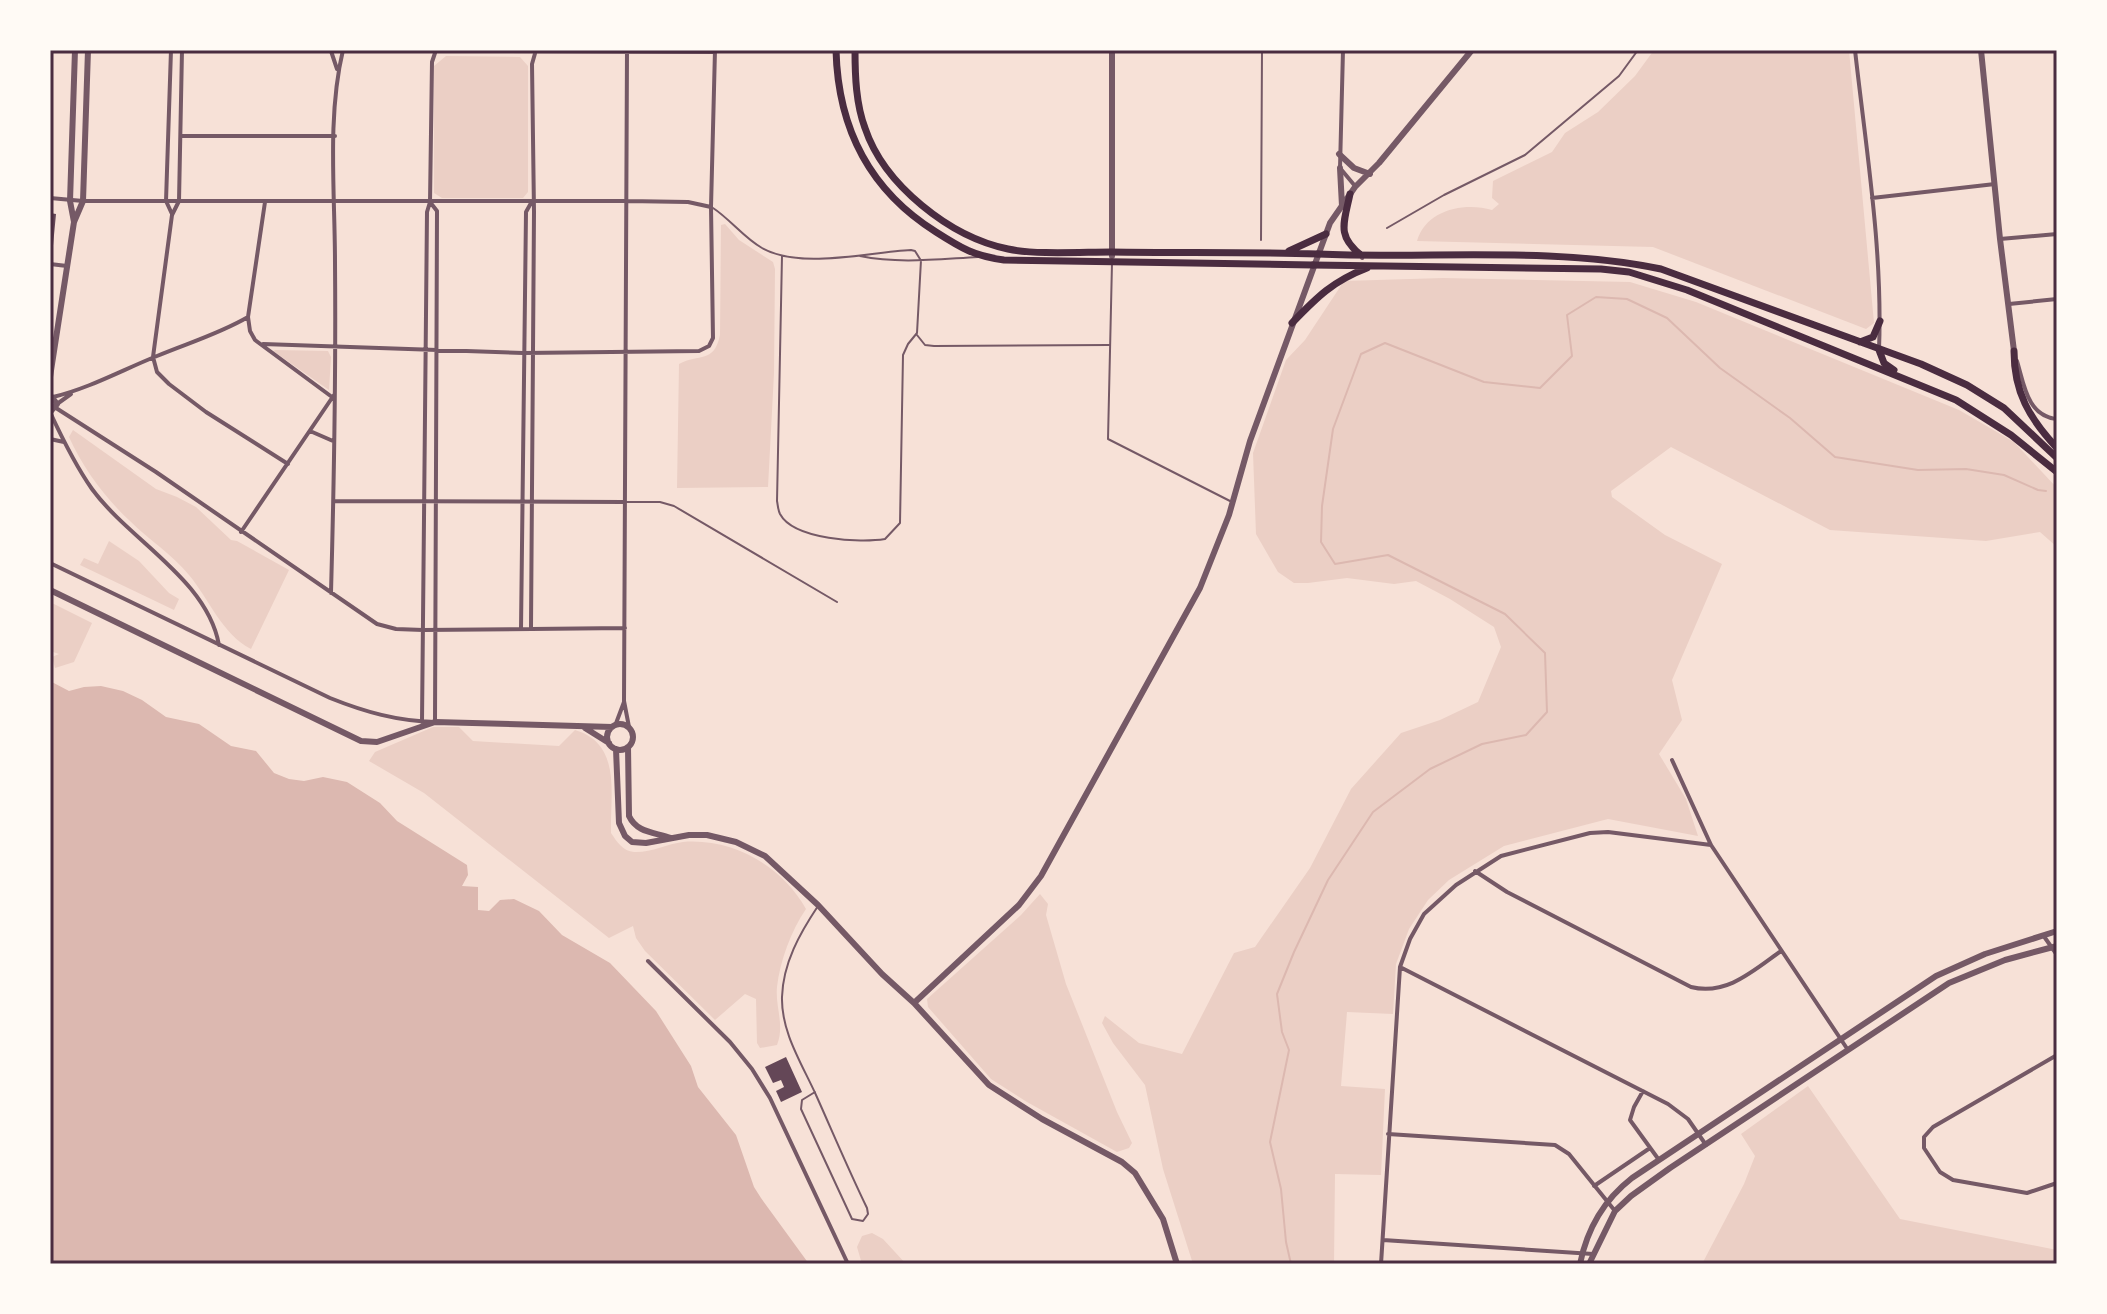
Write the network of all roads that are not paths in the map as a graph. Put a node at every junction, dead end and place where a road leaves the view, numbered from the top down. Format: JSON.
{"nodes":[{"id":1,"x":50,"y":50,"type":"edge"},
{"id":2,"x":75,"y":50,"type":"edge"},
{"id":3,"x":88,"y":50,"type":"edge"},
{"id":4,"x":126,"y":50,"type":"edge"},
{"id":5,"x":171,"y":50,"type":"edge"},
{"id":6,"x":182,"y":50,"type":"edge"},
{"id":7,"x":251,"y":50,"type":"edge"},
{"id":8,"x":331,"y":50,"type":"edge"},
{"id":9,"x":525,"y":50,"type":"edge"},
{"id":10,"x":536,"y":50,"type":"edge"},
{"id":11,"x":627,"y":50,"type":"edge"},
{"id":12,"x":836,"y":50,"type":"edge"},
{"id":13,"x":855,"y":50,"type":"edge"},
{"id":14,"x":1112,"y":50,"type":"edge"},
{"id":15,"x":1262,"y":50,"type":"edge"},
{"id":16,"x":1343,"y":50,"type":"edge"},
{"id":17,"x":1472,"y":50,"type":"edge"},
{"id":18,"x":1638,"y":50,"type":"edge"},
{"id":19,"x":1855,"y":50,"type":"edge"},
{"id":20,"x":1981,"y":50,"type":"edge"},
{"id":21,"x":343,"y":51,"type":"edge"},
{"id":22,"x":428,"y":51,"type":"edge"},
{"id":23,"x":436,"y":51,"type":"edge"},
{"id":24,"x":715,"y":51,"type":"edge"},
{"id":25,"x":432,"y":62,"type":"junction"},
{"id":26,"x":532,"y":64,"type":"junction"},
{"id":27,"x":337,"y":71,"type":"junction"},
{"id":28,"x":181,"y":136,"type":"junction"},
{"id":29,"x":335,"y":136,"type":"junction"},
{"id":30,"x":1339,"y":154,"type":"junction"},
{"id":31,"x":1340,"y":168,"type":"junction"},
{"id":32,"x":1370,"y":174,"type":"junction"},
{"id":33,"x":1995,"y":184,"type":"junction"},
{"id":34,"x":1352,"y":190,"type":"junction"},
{"id":35,"x":50,"y":198,"type":"edge"},
{"id":36,"x":1872,"y":198,"type":"junction"},
{"id":37,"x":70,"y":201,"type":"junction"},
{"id":38,"x":83,"y":201,"type":"junction"},
{"id":39,"x":166,"y":201,"type":"junction"},
{"id":40,"x":179,"y":201,"type":"junction"},
{"id":41,"x":532,"y":201,"type":"junction"},
{"id":42,"x":627,"y":201,"type":"junction"},
{"id":43,"x":265,"y":202,"type":"junction"},
{"id":44,"x":335,"y":202,"type":"junction"},
{"id":45,"x":430,"y":202,"type":"junction"},
{"id":46,"x":1342,"y":206,"type":"junction"},
{"id":47,"x":711,"y":207,"type":"junction"},
{"id":48,"x":172,"y":215,"type":"junction"},
{"id":49,"x":74,"y":222,"type":"junction"},
{"id":50,"x":1387,"y":228,"type":"dead end"},
{"id":51,"x":1326,"y":234,"type":"junction"},
{"id":52,"x":2057,"y":234,"type":"edge"},
{"id":53,"x":2000,"y":239,"type":"junction"},
{"id":54,"x":1261,"y":240,"type":"dead end"},
{"id":55,"x":1112,"y":252,"type":"junction"},
{"id":56,"x":1283,"y":253,"type":"junction"},
{"id":57,"x":1318,"y":254,"type":"junction"},
{"id":58,"x":859,"y":255,"type":"junction"},
{"id":59,"x":782,"y":256,"type":"junction"},
{"id":60,"x":1362,"y":256,"type":"junction"},
{"id":61,"x":980,"y":257,"type":"junction"},
{"id":62,"x":921,"y":260,"type":"junction"},
{"id":63,"x":1112,"y":263,"type":"junction"},
{"id":64,"x":50,"y":264,"type":"edge"},
{"id":65,"x":1313,"y":265,"type":"junction"},
{"id":66,"x":67,"y":266,"type":"junction"},
{"id":67,"x":1372,"y":266,"type":"junction"},
{"id":68,"x":2057,"y":299,"type":"edge"},
{"id":69,"x":2009,"y":304,"type":"junction"},
{"id":70,"x":248,"y":317,"type":"junction"},
{"id":71,"x":1880,"y":321,"type":"junction"},
{"id":72,"x":1292,"y":323,"type":"junction"},
{"id":73,"x":917,"y":333,"type":"junction"},
{"id":74,"x":1860,"y":342,"type":"junction"},
{"id":75,"x":263,"y":344,"type":"junction"},
{"id":76,"x":1111,"y":345,"type":"junction"},
{"id":77,"x":336,"y":347,"type":"junction"},
{"id":78,"x":426,"y":350,"type":"junction"},
{"id":79,"x":1879,"y":350,"type":"junction"},
{"id":80,"x":437,"y":351,"type":"junction"},
{"id":81,"x":626,"y":351,"type":"junction"},
{"id":82,"x":2014,"y":351,"type":"junction"},
{"id":83,"x":523,"y":353,"type":"junction"},
{"id":84,"x":533,"y":353,"type":"junction"},
{"id":85,"x":153,"y":357,"type":"junction"},
{"id":86,"x":50,"y":378,"type":"edge"},
{"id":87,"x":73,"y":392,"type":"junction"},
{"id":88,"x":1939,"y":392,"type":"junction"},
{"id":89,"x":334,"y":395,"type":"junction"},
{"id":90,"x":52,"y":396,"type":"edge"},
{"id":91,"x":53,"y":409,"type":"edge"},
{"id":92,"x":2057,"y":419,"type":"edge"},
{"id":93,"x":309,"y":431,"type":"junction"},
{"id":94,"x":50,"y":439,"type":"edge"},
{"id":95,"x":333,"y":441,"type":"junction"},
{"id":96,"x":64,"y":442,"type":"junction"},
{"id":97,"x":2057,"y":448,"type":"edge"},
{"id":98,"x":2057,"y":458,"type":"edge"},
{"id":99,"x":288,"y":464,"type":"junction"},
{"id":100,"x":2057,"y":472,"type":"edge"},
{"id":101,"x":334,"y":501,"type":"junction"},
{"id":102,"x":523,"y":501,"type":"junction"},
{"id":103,"x":532,"y":501,"type":"junction"},
{"id":104,"x":425,"y":502,"type":"junction"},
{"id":105,"x":436,"y":502,"type":"junction"},
{"id":106,"x":623,"y":502,"type":"junction"},
{"id":107,"x":1232,"y":502,"type":"junction"},
{"id":108,"x":241,"y":532,"type":"junction"},
{"id":109,"x":50,"y":563,"type":"edge"},
{"id":110,"x":50,"y":590,"type":"edge"},
{"id":111,"x":331,"y":593,"type":"junction"},
{"id":112,"x":837,"y":602,"type":"dead end"},
{"id":113,"x":531,"y":628,"type":"junction"},
{"id":114,"x":625,"y":628,"type":"junction"},
{"id":115,"x":436,"y":629,"type":"junction"},
{"id":116,"x":521,"y":629,"type":"junction"},
{"id":117,"x":423,"y":630,"type":"junction"},
{"id":118,"x":219,"y":645,"type":"junction"},
{"id":119,"x":624,"y":702,"type":"junction"},
{"id":120,"x":422,"y":722,"type":"junction"},
{"id":121,"x":435,"y":722,"type":"junction"},
{"id":122,"x":582,"y":726,"type":"junction"},
{"id":123,"x":614,"y":727,"type":"junction"},
{"id":124,"x":629,"y":727,"type":"junction"},
{"id":125,"x":609,"y":743,"type":"junction"},
{"id":126,"x":628,"y":747,"type":"junction"},
{"id":127,"x":616,"y":749,"type":"junction"},
{"id":128,"x":1672,"y":760,"type":"dead end"},
{"id":129,"x":671,"y":838,"type":"junction"},
{"id":130,"x":1711,"y":845,"type":"junction"},
{"id":131,"x":1475,"y":871,"type":"junction"},
{"id":132,"x":818,"y":905,"type":"junction"},
{"id":133,"x":2057,"y":931,"type":"edge"},
{"id":134,"x":2043,"y":935,"type":"junction"},
{"id":135,"x":2055,"y":950,"type":"edge"},
{"id":136,"x":1781,"y":951,"type":"junction"},
{"id":137,"x":648,"y":961,"type":"dead end"},
{"id":138,"x":1400,"y":967,"type":"junction"},
{"id":139,"x":914,"y":1003,"type":"junction"},
{"id":140,"x":1840,"y":1039,"type":"junction"},
{"id":141,"x":1848,"y":1050,"type":"junction"},
{"id":142,"x":2057,"y":1055,"type":"edge"},
{"id":143,"x":1643,"y":1091,"type":"junction"},
{"id":144,"x":815,"y":1092,"type":"junction"},
{"id":145,"x":1388,"y":1134,"type":"junction"},
{"id":146,"x":1699,"y":1134,"type":"junction"},
{"id":147,"x":1706,"y":1145,"type":"junction"},
{"id":148,"x":1650,"y":1148,"type":"junction"},
{"id":149,"x":1659,"y":1160,"type":"junction"},
{"id":150,"x":2057,"y":1183,"type":"edge"},
{"id":151,"x":1594,"y":1186,"type":"junction"},
{"id":152,"x":1606,"y":1202,"type":"junction"},
{"id":153,"x":1615,"y":1211,"type":"junction"},
{"id":154,"x":1383,"y":1240,"type":"junction"},
{"id":155,"x":1582,"y":1252,"type":"junction"},
{"id":156,"x":1593,"y":1254,"type":"junction"},
{"id":157,"x":848,"y":1264,"type":"edge"},
{"id":158,"x":1177,"y":1264,"type":"edge"},
{"id":159,"x":1381,"y":1264,"type":"edge"},
{"id":160,"x":1580,"y":1264,"type":"edge"},
{"id":161,"x":1589,"y":1264,"type":"edge"}],
"edges":[{"from":1,"to":2,"type":"street"},
{"from":2,"to":3,"type":"street"},
{"from":2,"to":37,"type":"street"},
{"from":3,"to":4,"type":"street"},
{"from":3,"to":38,"type":"street"},
{"from":5,"to":39,"type":"street"},
{"from":6,"to":28,"type":"street"},
{"from":7,"to":8,"type":"street"},
{"from":8,"to":21,"type":"street"},
{"from":8,"to":27,"type":"street"},
{"from":9,"to":10,"type":"street"},
{"from":9,"to":23,"type":"street"},
{"from":9,"to":26,"type":"street"},
{"from":10,"to":11,"type":"street"},
{"from":10,"to":26,"type":"street"},
{"from":11,"to":24,"type":"street"},
{"from":11,"to":42,"type":"street"},
{"from":12,"to":61,"type":"main road"},
{"from":13,"to":55,"type":"main road"},
{"from":14,"to":55,"type":"street"},
{"from":15,"to":54,"type":"lane"},
{"from":16,"to":30,"type":"street"},
{"from":17,"to":32,"type":"street"},
{"from":18,"to":50,"type":"lane"},
{"from":19,"to":36,"type":"street"},
{"from":20,"to":33,"type":"street"},
{"from":21,"to":22,"type":"street"},
{"from":21,"to":27,"type":"street"},
{"from":22,"to":23,"type":"street"},
{"from":22,"to":25,"type":"street"},
{"from":23,"to":25,"type":"street"},
{"from":24,"to":47,"type":"street"},
{"from":25,"to":45,"type":"street"},
{"from":26,"to":41,"type":"street"},
{"from":27,"to":29,"type":"street"},
{"from":28,"to":29,"type":"street"},
{"from":28,"to":40,"type":"street"},
{"from":29,"to":44,"type":"street"},
{"from":30,"to":31,"type":"street"},
{"from":30,"to":32,"type":"street"},
{"from":31,"to":34,"type":"street"},
{"from":31,"to":46,"type":"street"},
{"from":32,"to":34,"type":"street"},
{"from":33,"to":36,"type":"street"},
{"from":33,"to":53,"type":"street"},
{"from":34,"to":46,"type":"street"},
{"from":34,"to":60,"type":"main road"},
{"from":35,"to":37,"type":"street"},
{"from":36,"to":71,"type":"street"},
{"from":37,"to":38,"type":"street"},
{"from":37,"to":49,"type":"street"},
{"from":38,"to":39,"type":"street"},
{"from":38,"to":49,"type":"street"},
{"from":39,"to":40,"type":"street"},
{"from":39,"to":48,"type":"street"},
{"from":40,"to":43,"type":"street"},
{"from":40,"to":48,"type":"street"},
{"from":41,"to":42,"type":"street"},
{"from":41,"to":45,"type":"street"},
{"from":41,"to":83,"type":"street"},
{"from":41,"to":84,"type":"street"},
{"from":42,"to":47,"type":"street"},
{"from":42,"to":81,"type":"street"},
{"from":43,"to":44,"type":"street"},
{"from":43,"to":70,"type":"street"},
{"from":44,"to":45,"type":"street"},
{"from":44,"to":77,"type":"street"},
{"from":45,"to":78,"type":"street"},
{"from":45,"to":80,"type":"street"},
{"from":46,"to":51,"type":"street"},
{"from":47,"to":59,"type":"lane"},
{"from":47,"to":81,"type":"street"},
{"from":48,"to":85,"type":"street"},
{"from":49,"to":66,"type":"street"},
{"from":51,"to":56,"type":"main road"},
{"from":51,"to":57,"type":"street"},
{"from":52,"to":53,"type":"street"},
{"from":53,"to":69,"type":"street"},
{"from":55,"to":56,"type":"main road"},
{"from":55,"to":63,"type":"street"},
{"from":56,"to":57,"type":"main road"},
{"from":57,"to":60,"type":"main road"},
{"from":57,"to":65,"type":"street"},
{"from":58,"to":59,"type":"lane"},
{"from":58,"to":62,"type":"lane"},
{"from":58,"to":62,"type":"lane"},
{"from":59,"to":73,"type":"lane"},
{"from":60,"to":74,"type":"main road"},
{"from":61,"to":62,"type":"lane"},
{"from":61,"to":63,"type":"main road"},
{"from":62,"to":73,"type":"lane"},
{"from":63,"to":65,"type":"main road"},
{"from":63,"to":76,"type":"lane"},
{"from":64,"to":66,"type":"street"},
{"from":65,"to":67,"type":"main road"},
{"from":65,"to":72,"type":"street"},
{"from":66,"to":86,"type":"street"},
{"from":67,"to":72,"type":"main road"},
{"from":67,"to":88,"type":"main road"},
{"from":68,"to":69,"type":"street"},
{"from":69,"to":82,"type":"street"},
{"from":70,"to":75,"type":"street"},
{"from":70,"to":85,"type":"street"},
{"from":71,"to":74,"type":"main road"},
{"from":71,"to":79,"type":"street"},
{"from":72,"to":107,"type":"street"},
{"from":73,"to":76,"type":"lane"},
{"from":74,"to":79,"type":"main road"},
{"from":75,"to":77,"type":"street"},
{"from":75,"to":89,"type":"street"},
{"from":76,"to":107,"type":"lane"},
{"from":77,"to":78,"type":"street"},
{"from":77,"to":89,"type":"street"},
{"from":78,"to":80,"type":"street"},
{"from":78,"to":104,"type":"street"},
{"from":79,"to":88,"type":"main road"},
{"from":79,"to":98,"type":"main road"},
{"from":80,"to":83,"type":"street"},
{"from":80,"to":105,"type":"street"},
{"from":81,"to":84,"type":"street"},
{"from":81,"to":106,"type":"street"},
{"from":82,"to":92,"type":"street"},
{"from":82,"to":97,"type":"main road"},
{"from":83,"to":84,"type":"street"},
{"from":83,"to":102,"type":"street"},
{"from":84,"to":103,"type":"street"},
{"from":85,"to":87,"type":"street"},
{"from":85,"to":99,"type":"street"},
{"from":86,"to":90,"type":"street"},
{"from":87,"to":90,"type":"street"},
{"from":87,"to":91,"type":"street"},
{"from":88,"to":100,"type":"main road"},
{"from":89,"to":93,"type":"street"},
{"from":89,"to":95,"type":"street"},
{"from":90,"to":91,"type":"street"},
{"from":91,"to":96,"type":"street"},
{"from":91,"to":108,"type":"street"},
{"from":93,"to":95,"type":"street"},
{"from":93,"to":99,"type":"street"},
{"from":94,"to":96,"type":"street"},
{"from":95,"to":101,"type":"street"},
{"from":96,"to":118,"type":"street"},
{"from":99,"to":108,"type":"street"},
{"from":101,"to":104,"type":"street"},
{"from":101,"to":111,"type":"street"},
{"from":102,"to":103,"type":"street"},
{"from":102,"to":105,"type":"street"},
{"from":102,"to":116,"type":"street"},
{"from":103,"to":106,"type":"street"},
{"from":103,"to":113,"type":"street"},
{"from":104,"to":105,"type":"street"},
{"from":104,"to":117,"type":"street"},
{"from":105,"to":115,"type":"street"},
{"from":106,"to":112,"type":"lane"},
{"from":106,"to":114,"type":"street"},
{"from":107,"to":139,"type":"street"},
{"from":108,"to":111,"type":"street"},
{"from":109,"to":118,"type":"street"},
{"from":110,"to":121,"type":"street"},
{"from":111,"to":117,"type":"street"},
{"from":113,"to":114,"type":"street"},
{"from":113,"to":116,"type":"street"},
{"from":114,"to":119,"type":"street"},
{"from":115,"to":116,"type":"street"},
{"from":115,"to":117,"type":"street"},
{"from":115,"to":121,"type":"street"},
{"from":117,"to":120,"type":"street"},
{"from":118,"to":120,"type":"street"},
{"from":119,"to":123,"type":"street"},
{"from":119,"to":124,"type":"street"},
{"from":120,"to":121,"type":"street"},
{"from":121,"to":122,"type":"street"},
{"from":122,"to":123,"type":"street"},
{"from":122,"to":125,"type":"street"},
{"from":123,"to":124,"type":"street"},
{"from":123,"to":125,"type":"street"},
{"from":124,"to":126,"type":"street"},
{"from":125,"to":127,"type":"street"},
{"from":126,"to":127,"type":"street"},
{"from":126,"to":129,"type":"street"},
{"from":127,"to":129,"type":"street"},
{"from":128,"to":130,"type":"street"},
{"from":129,"to":132,"type":"street"},
{"from":130,"to":131,"type":"street"},
{"from":130,"to":136,"type":"street"},
{"from":131,"to":136,"type":"street"},
{"from":131,"to":138,"type":"street"},
{"from":132,"to":139,"type":"street"},
{"from":132,"to":144,"type":"lane"},
{"from":133,"to":134,"type":"street"},
{"from":134,"to":135,"type":"street"},
{"from":134,"to":140,"type":"street"},
{"from":135,"to":141,"type":"street"},
{"from":136,"to":140,"type":"street"},
{"from":137,"to":157,"type":"street"},
{"from":138,"to":143,"type":"street"},
{"from":138,"to":145,"type":"street"},
{"from":139,"to":158,"type":"street"},
{"from":140,"to":141,"type":"street"},
{"from":140,"to":146,"type":"street"},
{"from":141,"to":147,"type":"street"},
{"from":142,"to":150,"type":"street"},
{"from":143,"to":146,"type":"street"},
{"from":143,"to":148,"type":"street"},
{"from":144,"to":144,"type":"lane"},
{"from":145,"to":151,"type":"street"},
{"from":145,"to":154,"type":"street"},
{"from":146,"to":147,"type":"street"},
{"from":146,"to":149,"type":"street"},
{"from":147,"to":153,"type":"street"},
{"from":148,"to":149,"type":"street"},
{"from":148,"to":151,"type":"street"},
{"from":149,"to":152,"type":"street"},
{"from":151,"to":152,"type":"street"},
{"from":152,"to":153,"type":"street"},
{"from":152,"to":155,"type":"street"},
{"from":153,"to":156,"type":"street"},
{"from":154,"to":155,"type":"street"},
{"from":154,"to":159,"type":"street"},
{"from":155,"to":156,"type":"street"},
{"from":155,"to":160,"type":"street"},
{"from":156,"to":161,"type":"street"}]}
